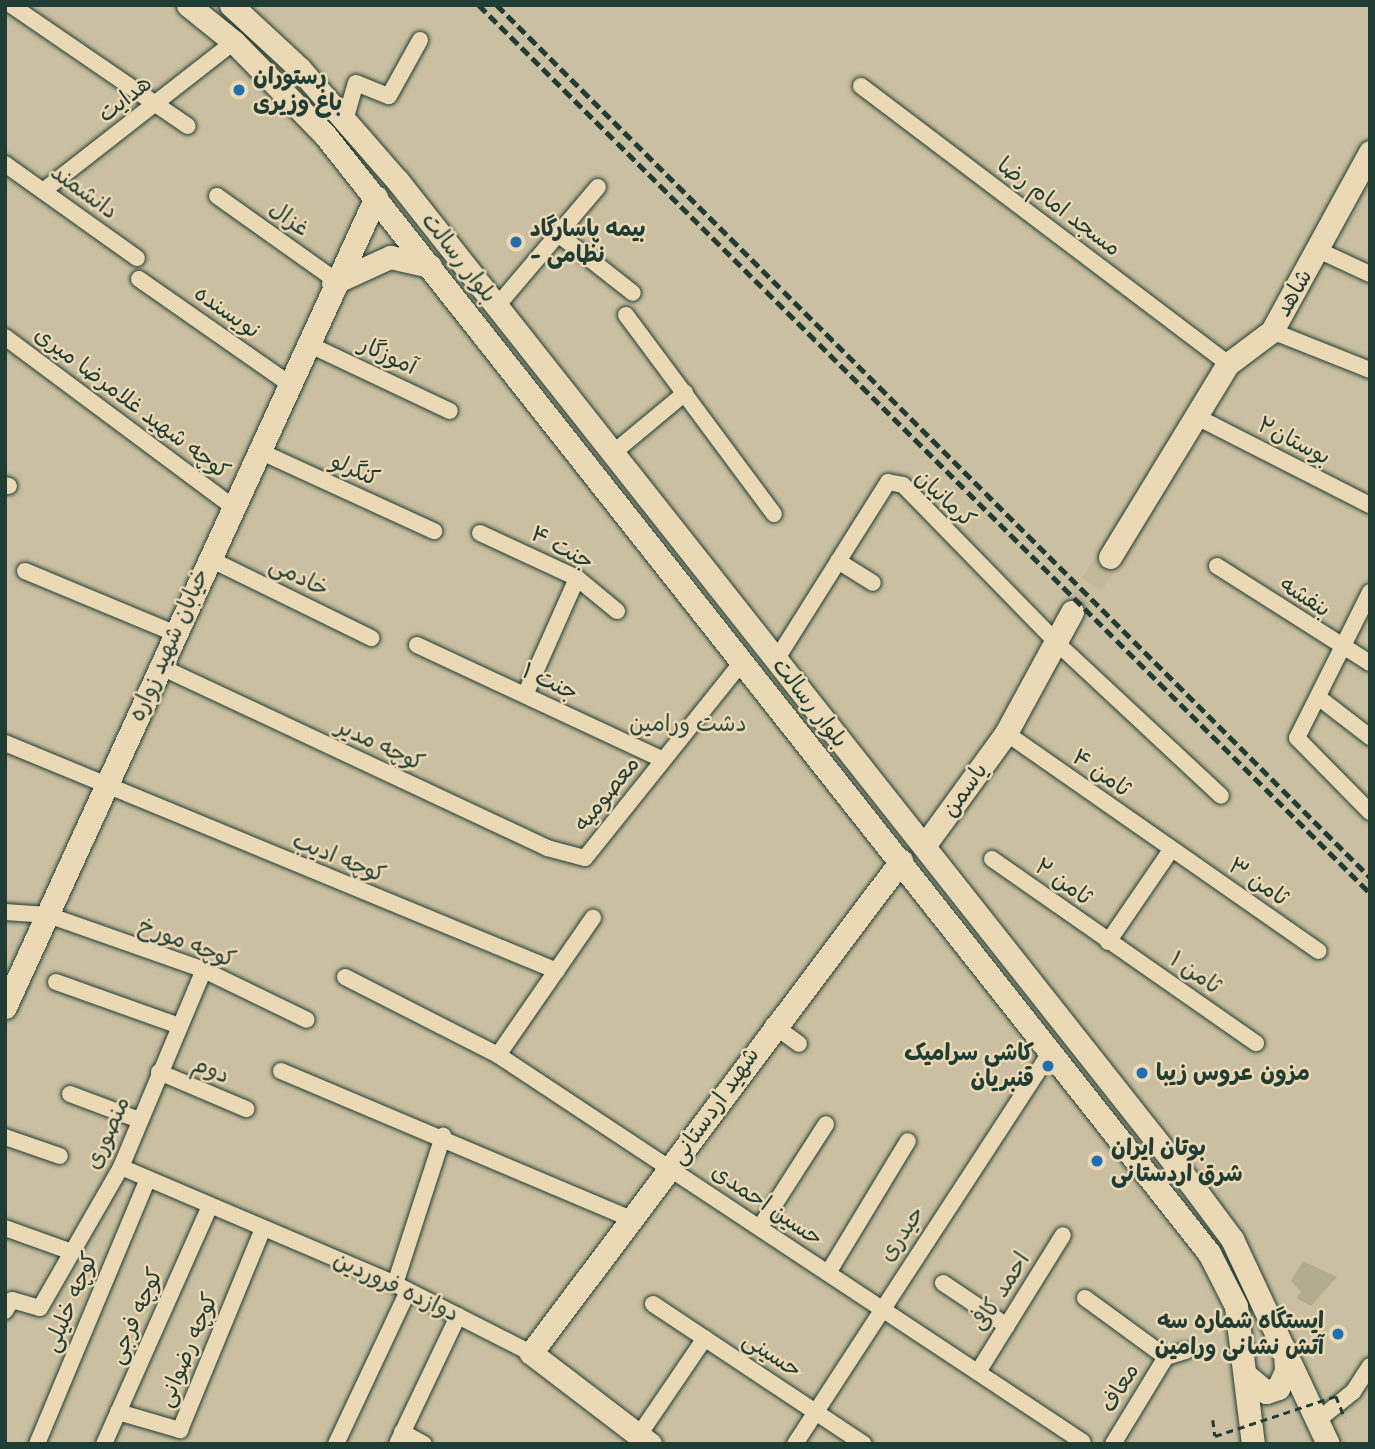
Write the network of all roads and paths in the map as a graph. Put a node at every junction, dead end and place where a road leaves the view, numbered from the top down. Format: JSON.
{"nodes":[{"id":1,"x":11,"y":5,"type":"edge"},
{"id":2,"x":188,"y":5,"type":"edge"},
{"id":3,"x":230,"y":5,"type":"edge"},
{"id":4,"x":420,"y":40,"type":"dead end"},
{"id":5,"x":234,"y":42,"type":"junction"},
{"id":6,"x":861,"y":86,"type":"dead end"},
{"id":7,"x":156,"y":104,"type":"junction"},
{"id":8,"x":346,"y":117,"type":"junction"},
{"id":9,"x":188,"y":126,"type":"dead end"},
{"id":10,"x":1370,"y":152,"type":"edge"},
{"id":11,"x":5,"y":163,"type":"edge"},
{"id":12,"x":598,"y":187,"type":"dead end"},
{"id":13,"x":43,"y":191,"type":"junction"},
{"id":14,"x":217,"y":196,"type":"dead end"},
{"id":15,"x":376,"y":197,"type":"junction"},
{"id":16,"x":558,"y":234,"type":"junction"},
{"id":17,"x":1318,"y":250,"type":"junction"},
{"id":18,"x":136,"y":258,"type":"dead end"},
{"id":19,"x":430,"y":266,"type":"junction"},
{"id":20,"x":1370,"y":274,"type":"edge"},
{"id":21,"x":139,"y":279,"type":"dead end"},
{"id":22,"x":334,"y":281,"type":"junction"},
{"id":23,"x":633,"y":293,"type":"dead end"},
{"id":24,"x":497,"y":306,"type":"junction"},
{"id":25,"x":626,"y":315,"type":"dead end"},
{"id":26,"x":1272,"y":331,"type":"junction"},
{"id":27,"x":5,"y":337,"type":"edge"},
{"id":28,"x":306,"y":343,"type":"junction"},
{"id":29,"x":537,"y":357,"type":"junction"},
{"id":30,"x":1228,"y":364,"type":"junction"},
{"id":31,"x":1370,"y":370,"type":"edge"},
{"id":32,"x":516,"y":374,"type":"junction"},
{"id":33,"x":288,"y":383,"type":"junction"},
{"id":34,"x":685,"y":393,"type":"junction"},
{"id":35,"x":450,"y":411,"type":"dead end"},
{"id":36,"x":1198,"y":417,"type":"junction"},
{"id":37,"x":257,"y":450,"type":"junction"},
{"id":38,"x":613,"y":453,"type":"junction"},
{"id":39,"x":1370,"y":505,"type":"edge"},
{"id":40,"x":232,"y":506,"type":"junction"},
{"id":41,"x":774,"y":514,"type":"dead end"},
{"id":42,"x":434,"y":531,"type":"dead end"},
{"id":43,"x":480,"y":533,"type":"dead end"},
{"id":44,"x":1110,"y":557,"type":"tunnel mouth"},
{"id":45,"x":208,"y":558,"type":"junction"},
{"id":46,"x":838,"y":561,"type":"junction"},
{"id":47,"x":1217,"y":566,"type":"dead end"},
{"id":48,"x":25,"y":571,"type":"dead end"},
{"id":49,"x":577,"y":578,"type":"junction"},
{"id":50,"x":873,"y":583,"type":"dead end"},
{"id":51,"x":1370,"y":592,"type":"edge"},
{"id":52,"x":617,"y":611,"type":"dead end"},
{"id":53,"x":1072,"y":612,"type":"tunnel mouth"},
{"id":54,"x":174,"y":632,"type":"junction"},
{"id":55,"x":371,"y":638,"type":"dead end"},
{"id":56,"x":1057,"y":643,"type":"junction"},
{"id":57,"x":416,"y":645,"type":"dead end"},
{"id":58,"x":1342,"y":648,"type":"junction"},
{"id":59,"x":776,"y":660,"type":"junction"},
{"id":60,"x":743,"y":661,"type":"junction"},
{"id":61,"x":1370,"y":663,"type":"edge"},
{"id":62,"x":159,"y":666,"type":"junction"},
{"id":63,"x":525,"y":695,"type":"junction"},
{"id":64,"x":1318,"y":697,"type":"junction"},
{"id":65,"x":1006,"y":733,"type":"junction"},
{"id":66,"x":1370,"y":737,"type":"edge"},
{"id":67,"x":5,"y":743,"type":"edge"},
{"id":68,"x":664,"y":760,"type":"junction"},
{"id":69,"x":105,"y":787,"type":"junction"},
{"id":70,"x":1221,"y":796,"type":"dead end"},
{"id":71,"x":1370,"y":812,"type":"edge"},
{"id":72,"x":924,"y":846,"type":"junction"},
{"id":73,"x":1171,"y":850,"type":"junction"},
{"id":74,"x":585,"y":858,"type":"joint"},
{"id":75,"x":992,"y":859,"type":"dead end"},
{"id":76,"x":901,"y":861,"type":"junction"},
{"id":77,"x":5,"y":912,"type":"edge"},
{"id":78,"x":48,"y":915,"type":"junction"},
{"id":79,"x":593,"y":918,"type":"dead end"},
{"id":80,"x":1108,"y":942,"type":"junction"},
{"id":81,"x":1319,"y":951,"type":"dead end"},
{"id":82,"x":204,"y":971,"type":"junction"},
{"id":83,"x":556,"y":971,"type":"junction"},
{"id":84,"x":345,"y":977,"type":"dead end"},
{"id":85,"x":56,"y":982,"type":"dead end"},
{"id":86,"x":5,"y":1007,"type":"edge"},
{"id":87,"x":307,"y":1020,"type":"dead end"},
{"id":88,"x":177,"y":1025,"type":"junction"},
{"id":89,"x":773,"y":1025,"type":"junction"},
{"id":90,"x":1256,"y":1043,"type":"dead end"},
{"id":91,"x":799,"y":1044,"type":"dead end"},
{"id":92,"x":1051,"y":1051,"type":"junction"},
{"id":93,"x":498,"y":1055,"type":"junction"},
{"id":94,"x":281,"y":1070,"type":"dead end"},
{"id":95,"x":159,"y":1072,"type":"junction"},
{"id":96,"x":70,"y":1094,"type":"dead end"},
{"id":97,"x":246,"y":1109,"type":"dead end"},
{"id":98,"x":139,"y":1120,"type":"junction"},
{"id":99,"x":826,"y":1124,"type":"dead end"},
{"id":100,"x":443,"y":1136,"type":"junction"},
{"id":101,"x":5,"y":1138,"type":"edge"},
{"id":102,"x":908,"y":1140,"type":"dead end"},
{"id":103,"x":60,"y":1156,"type":"dead end"},
{"id":104,"x":121,"y":1167,"type":"junction"},
{"id":105,"x":672,"y":1168,"type":"junction"},
{"id":106,"x":148,"y":1179,"type":"junction"},
{"id":107,"x":210,"y":1206,"type":"junction"},
{"id":108,"x":632,"y":1220,"type":"junction"},
{"id":109,"x":760,"y":1227,"type":"junction"},
{"id":110,"x":5,"y":1228,"type":"edge"},
{"id":111,"x":263,"y":1229,"type":"junction"},
{"id":112,"x":1063,"y":1235,"type":"dead end"},
{"id":113,"x":72,"y":1252,"type":"junction"},
{"id":114,"x":828,"y":1273,"type":"junction"},
{"id":115,"x":943,"y":1283,"type":"dead end"},
{"id":116,"x":402,"y":1288,"type":"junction"},
{"id":117,"x":1085,"y":1298,"type":"dead end"},
{"id":118,"x":653,"y":1304,"type":"dead end"},
{"id":119,"x":881,"y":1307,"type":"junction"},
{"id":120,"x":5,"y":1311,"type":"edge"},
{"id":121,"x":458,"y":1316,"type":"junction"},
{"id":122,"x":1007,"y":1326,"type":"junction"},
{"id":123,"x":705,"y":1338,"type":"junction"},
{"id":124,"x":1284,"y":1343,"type":"junction"},
{"id":125,"x":1186,"y":1351,"type":"dead end"},
{"id":126,"x":531,"y":1353,"type":"junction"},
{"id":127,"x":1166,"y":1357,"type":"junction"},
{"id":128,"x":1370,"y":1366,"type":"edge"},
{"id":129,"x":978,"y":1372,"type":"junction"},
{"id":130,"x":1247,"y":1376,"type":"junction"},
{"id":131,"x":816,"y":1411,"type":"junction"},
{"id":132,"x":118,"y":1412,"type":"junction"},
{"id":133,"x":1345,"y":1418,"type":"dead end"},
{"id":134,"x":1213,"y":1420,"type":"dead end"},
{"id":135,"x":1326,"y":1434,"type":"edge"},
{"id":136,"x":400,"y":1438,"type":"edge"},
{"id":137,"x":644,"y":1439,"type":"edge"},
{"id":138,"x":1083,"y":1442,"type":"dead end"},
{"id":139,"x":37,"y":1444,"type":"edge"},
{"id":140,"x":104,"y":1444,"type":"edge"},
{"id":141,"x":336,"y":1444,"type":"edge"},
{"id":142,"x":425,"y":1444,"type":"edge"},
{"id":143,"x":795,"y":1444,"type":"edge"},
{"id":144,"x":864,"y":1444,"type":"edge"},
{"id":145,"x":1113,"y":1444,"type":"edge"},
{"id":146,"x":1254,"y":1444,"type":"edge"}],
"edges":[{"from":1,"to":7,"type":"street"},
{"from":2,"to":5,"type":"main road","name":"بلوار رسالت"},
{"from":3,"to":8,"type":"main road","name":"بلوار رسالت"},
{"from":4,"to":8,"type":"street"},
{"from":5,"to":7,"type":"street","name":"هدایت"},
{"from":5,"to":15,"type":"main road","name":"بلوار رسالت"},
{"from":6,"to":30,"type":"street","name":"مسجد امام رضا"},
{"from":7,"to":9,"type":"street"},
{"from":7,"to":13,"type":"street","name":"هدایت"},
{"from":8,"to":24,"type":"main road","name":"بلوار رسالت"},
{"from":10,"to":17,"type":"main road","name":"شاهد"},
{"from":11,"to":13,"type":"street","name":"دانشمند"},
{"from":12,"to":16,"type":"street"},
{"from":13,"to":18,"type":"street","name":"دانشمند"},
{"from":14,"to":22,"type":"street","name":"غزال"},
{"from":15,"to":19,"type":"main road","name":"بلوار رسالت"},
{"from":15,"to":22,"type":"main road","name":"خیابان شهید زواره"},
{"from":16,"to":23,"type":"street"},
{"from":16,"to":24,"type":"street"},
{"from":17,"to":20,"type":"street"},
{"from":17,"to":26,"type":"main road","name":"شاهد"},
{"from":19,"to":22,"type":"main road"},
{"from":19,"to":32,"type":"main road","name":"بلوار رسالت"},
{"from":21,"to":33,"type":"street","name":"نویسنده"},
{"from":22,"to":28,"type":"main road","name":"خیابان شهید زواره"},
{"from":24,"to":29,"type":"main road","name":"بلوار رسالت"},
{"from":25,"to":34,"type":"street"},
{"from":26,"to":30,"type":"main road","name":"شاهد"},
{"from":26,"to":31,"type":"street"},
{"from":27,"to":40,"type":"street","name":"کوچه شهید غلامرضا میری"},
{"from":28,"to":33,"type":"main road","name":"خیابان شهید زواره"},
{"from":28,"to":35,"type":"street","name":"آموزگار"},
{"from":29,"to":32,"type":"main road"},
{"from":29,"to":38,"type":"main road","name":"بلوار رسالت"},
{"from":30,"to":36,"type":"main road","name":"شاهد"},
{"from":32,"to":60,"type":"main road","name":"بلوار رسالت"},
{"from":33,"to":37,"type":"main road","name":"خیابان شهید زواره"},
{"from":34,"to":38,"type":"street"},
{"from":34,"to":41,"type":"street"},
{"from":36,"to":39,"type":"street","name":"بوستان۲"},
{"from":36,"to":44,"type":"main road","name":"شاهد"},
{"from":37,"to":40,"type":"main road","name":"خیابان شهید زواره"},
{"from":37,"to":42,"type":"street","name":"کنگرلو"},
{"from":38,"to":59,"type":"main road","name":"بلوار رسالت"},
{"from":40,"to":45,"type":"main road","name":"خیابان شهید زواره"},
{"from":43,"to":49,"type":"street","name":"جنت ۴"},
{"from":45,"to":54,"type":"main road","name":"خیابان شهید زواره"},
{"from":45,"to":55,"type":"street","name":"خادمی"},
{"from":46,"to":50,"type":"street"},
{"from":46,"to":56,"type":"street","name":"کرمانیان"},
{"from":46,"to":59,"type":"street","name":"کرمانیان"},
{"from":47,"to":58,"type":"street","name":"بنفشه"},
{"from":48,"to":54,"type":"street"},
{"from":49,"to":52,"type":"street","name":"جنت ۴"},
{"from":49,"to":63,"type":"street"},
{"from":51,"to":58,"type":"street"},
{"from":53,"to":56,"type":"main road","name":"یاسمن"},
{"from":54,"to":62,"type":"main road","name":"خیابان شهید زواره"},
{"from":56,"to":65,"type":"main road","name":"یاسمن"},
{"from":56,"to":70,"type":"street"},
{"from":57,"to":63,"type":"street","name":"جنت ۱"},
{"from":58,"to":61,"type":"street","name":"بنفشه"},
{"from":58,"to":64,"type":"street"},
{"from":59,"to":72,"type":"main road","name":"بلوار رسالت"},
{"from":60,"to":68,"type":"street","name":"معصومیه"},
{"from":60,"to":76,"type":"main road","name":"بلوار رسالت"},
{"from":62,"to":69,"type":"main road","name":"خیابان شهید زواره"},
{"from":62,"to":74,"type":"street","name":"کوچه مدیر"},
{"from":63,"to":68,"type":"street","name":"جنت ۱"},
{"from":64,"to":66,"type":"street"},
{"from":64,"to":71,"type":"street"},
{"from":65,"to":72,"type":"main road","name":"یاسمن"},
{"from":65,"to":73,"type":"street","name":"ثامن ۴"},
{"from":67,"to":69,"type":"street","name":"کوچه ادیب"},
{"from":68,"to":74,"type":"street","name":"معصومیه"},
{"from":69,"to":78,"type":"main road","name":"خیابان شهید زواره"},
{"from":69,"to":83,"type":"street","name":"کوچه ادیب"},
{"from":72,"to":124,"type":"main road","name":"بلوار رسالت"},
{"from":73,"to":80,"type":"street"},
{"from":73,"to":81,"type":"street","name":"ثامن ۳"},
{"from":75,"to":80,"type":"street","name":"ثامن ۲"},
{"from":76,"to":89,"type":"main road","name":"شهید اردستانی"},
{"from":76,"to":92,"type":"main road","name":"بلوار رسالت"},
{"from":77,"to":78,"type":"street","name":"کوچه مورخ"},
{"from":78,"to":82,"type":"street","name":"کوچه مورخ"},
{"from":78,"to":86,"type":"main road","name":"خیابان شهید زواره"},
{"from":79,"to":83,"type":"street"},
{"from":80,"to":90,"type":"street","name":"ثامن ۱"},
{"from":82,"to":87,"type":"street","name":"کوچه مورخ"},
{"from":82,"to":88,"type":"street","name":"منصوری"},
{"from":83,"to":93,"type":"street"},
{"from":84,"to":93,"type":"street","name":"حسین احمدی"},
{"from":85,"to":88,"type":"street"},
{"from":88,"to":95,"type":"street","name":"منصوری"},
{"from":89,"to":91,"type":"street"},
{"from":89,"to":105,"type":"main road","name":"شهید اردستانی"},
{"from":92,"to":119,"type":"street","name":"حیدری"},
{"from":92,"to":130,"type":"main road","name":"بلوار رسالت"},
{"from":93,"to":105,"type":"street","name":"حسین احمدی"},
{"from":94,"to":100,"type":"street"},
{"from":95,"to":97,"type":"street","name":"دوم"},
{"from":95,"to":98,"type":"street","name":"منصوری"},
{"from":96,"to":98,"type":"street"},
{"from":98,"to":104,"type":"street","name":"منصوری"},
{"from":99,"to":109,"type":"street"},
{"from":100,"to":108,"type":"street"},
{"from":100,"to":116,"type":"street"},
{"from":101,"to":103,"type":"street"},
{"from":102,"to":114,"type":"street"},
{"from":104,"to":106,"type":"street","name":"دوازده فروردین"},
{"from":104,"to":113,"type":"street","name":"منصوری"},
{"from":105,"to":108,"type":"main road","name":"شهید اردستانی"},
{"from":105,"to":109,"type":"street","name":"حسین احمدی"},
{"from":106,"to":107,"type":"street","name":"دوازده فروردین"},
{"from":106,"to":139,"type":"street","name":"کوچه خلیلی"},
{"from":107,"to":111,"type":"street","name":"دوازده فروردین"},
{"from":107,"to":132,"type":"street","name":"کوچه فرجی"},
{"from":108,"to":126,"type":"main road","name":"شهید اردستانی"},
{"from":109,"to":114,"type":"street","name":"حسین احمدی"},
{"from":110,"to":113,"type":"street"},
{"from":111,"to":116,"type":"street","name":"دوازده فروردین"},
{"from":111,"to":132,"type":"street","name":"کوچه رضوانی"},
{"from":112,"to":122,"type":"street","name":"احمد کافی"},
{"from":113,"to":120,"type":"street","name":"منصوری"},
{"from":114,"to":119,"type":"street","name":"حسین احمدی"},
{"from":115,"to":122,"type":"street"},
{"from":116,"to":121,"type":"street","name":"دوازده فروردین"},
{"from":116,"to":141,"type":"street"},
{"from":117,"to":127,"type":"street"},
{"from":118,"to":123,"type":"street","name":"حسینی"},
{"from":119,"to":129,"type":"street","name":"حسین احمدی"},
{"from":119,"to":131,"type":"street","name":"حیدری"},
{"from":121,"to":126,"type":"street","name":"دوازده فروردین"},
{"from":121,"to":136,"type":"street"},
{"from":122,"to":129,"type":"street","name":"احمد کافی"},
{"from":123,"to":131,"type":"street","name":"حسینی"},
{"from":123,"to":137,"type":"street"},
{"from":124,"to":130,"type":"main road"},
{"from":124,"to":135,"type":"main road","name":"بلوار رسالت"},
{"from":125,"to":127,"type":"street"},
{"from":126,"to":137,"type":"main road","name":"دوازده فروردین"},
{"from":127,"to":145,"type":"street","name":"معاف"},
{"from":128,"to":135,"type":"street"},
{"from":129,"to":138,"type":"street","name":"حسین احمدی"},
{"from":130,"to":146,"type":"main road","name":"بلوار رسالت"},
{"from":131,"to":143,"type":"street","name":"حیدری"},
{"from":131,"to":144,"type":"street","name":"حسینی"},
{"from":132,"to":140,"type":"street","name":"کوچه فرجی"},
{"from":133,"to":134,"type":"path","bridge":true},
{"from":136,"to":142,"type":"street"}]}
